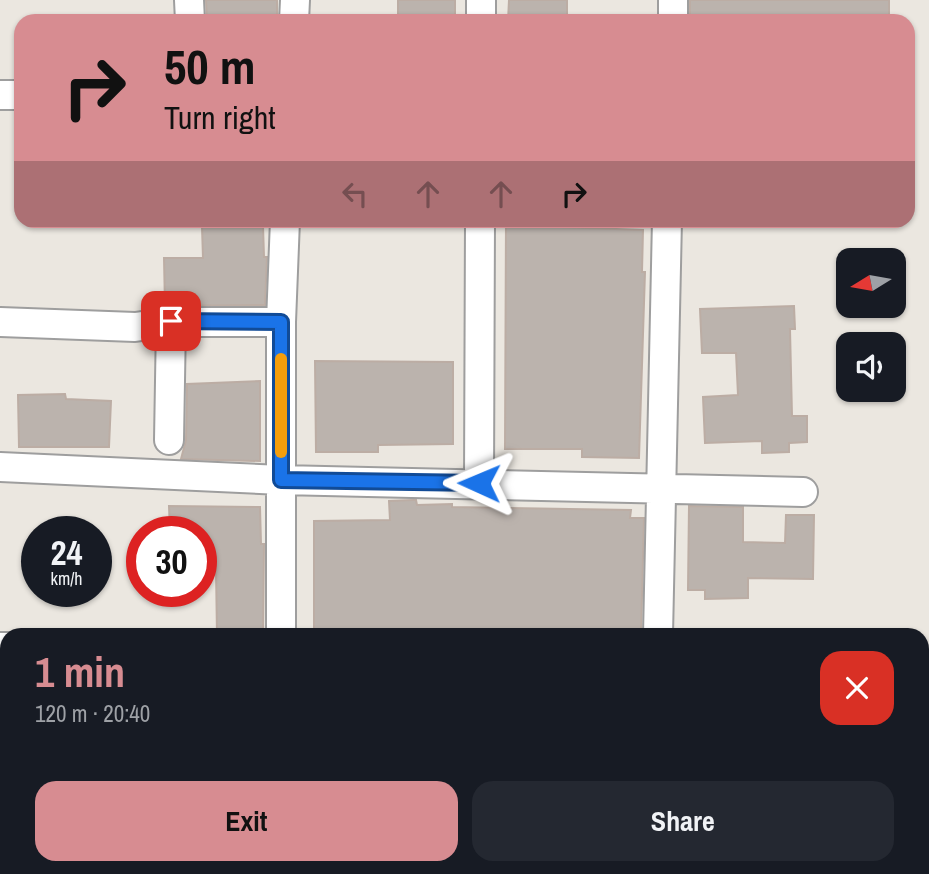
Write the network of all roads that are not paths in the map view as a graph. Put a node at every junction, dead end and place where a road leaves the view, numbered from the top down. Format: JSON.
{"nodes":[{"id":1,"x":285,"y":228,"type":"edge"},
{"id":2,"x":480,"y":228,"type":"edge"},
{"id":3,"x":667,"y":228,"type":"edge"},
{"id":4,"x":171,"y":321,"type":"junction"},
{"id":5,"x":0,"y":322,"type":"edge"},
{"id":6,"x":281,"y":322,"type":"junction"},
{"id":7,"x":169,"y":440,"type":"dead end"},
{"id":8,"x":0,"y":467,"type":"edge"},
{"id":9,"x":281,"y":480,"type":"junction"},
{"id":10,"x":479,"y":483,"type":"junction"},
{"id":11,"x":659,"y":488,"type":"junction"},
{"id":12,"x":803,"y":492,"type":"dead end"},
{"id":13,"x":281,"y":628,"type":"edge"},
{"id":14,"x":658,"y":628,"type":"edge"}],
"edges":[{"from":1,"to":6,"type":"street"},
{"from":2,"to":10,"type":"street"},
{"from":3,"to":11,"type":"street"},
{"from":4,"to":5,"type":"street"},
{"from":4,"to":6,"type":"street"},
{"from":4,"to":7,"type":"street"},
{"from":6,"to":9,"type":"street"},
{"from":8,"to":9,"type":"street"},
{"from":9,"to":10,"type":"street"},
{"from":9,"to":13,"type":"street"},
{"from":10,"to":11,"type":"street"},
{"from":11,"to":12,"type":"street"},
{"from":11,"to":14,"type":"street"}]}
